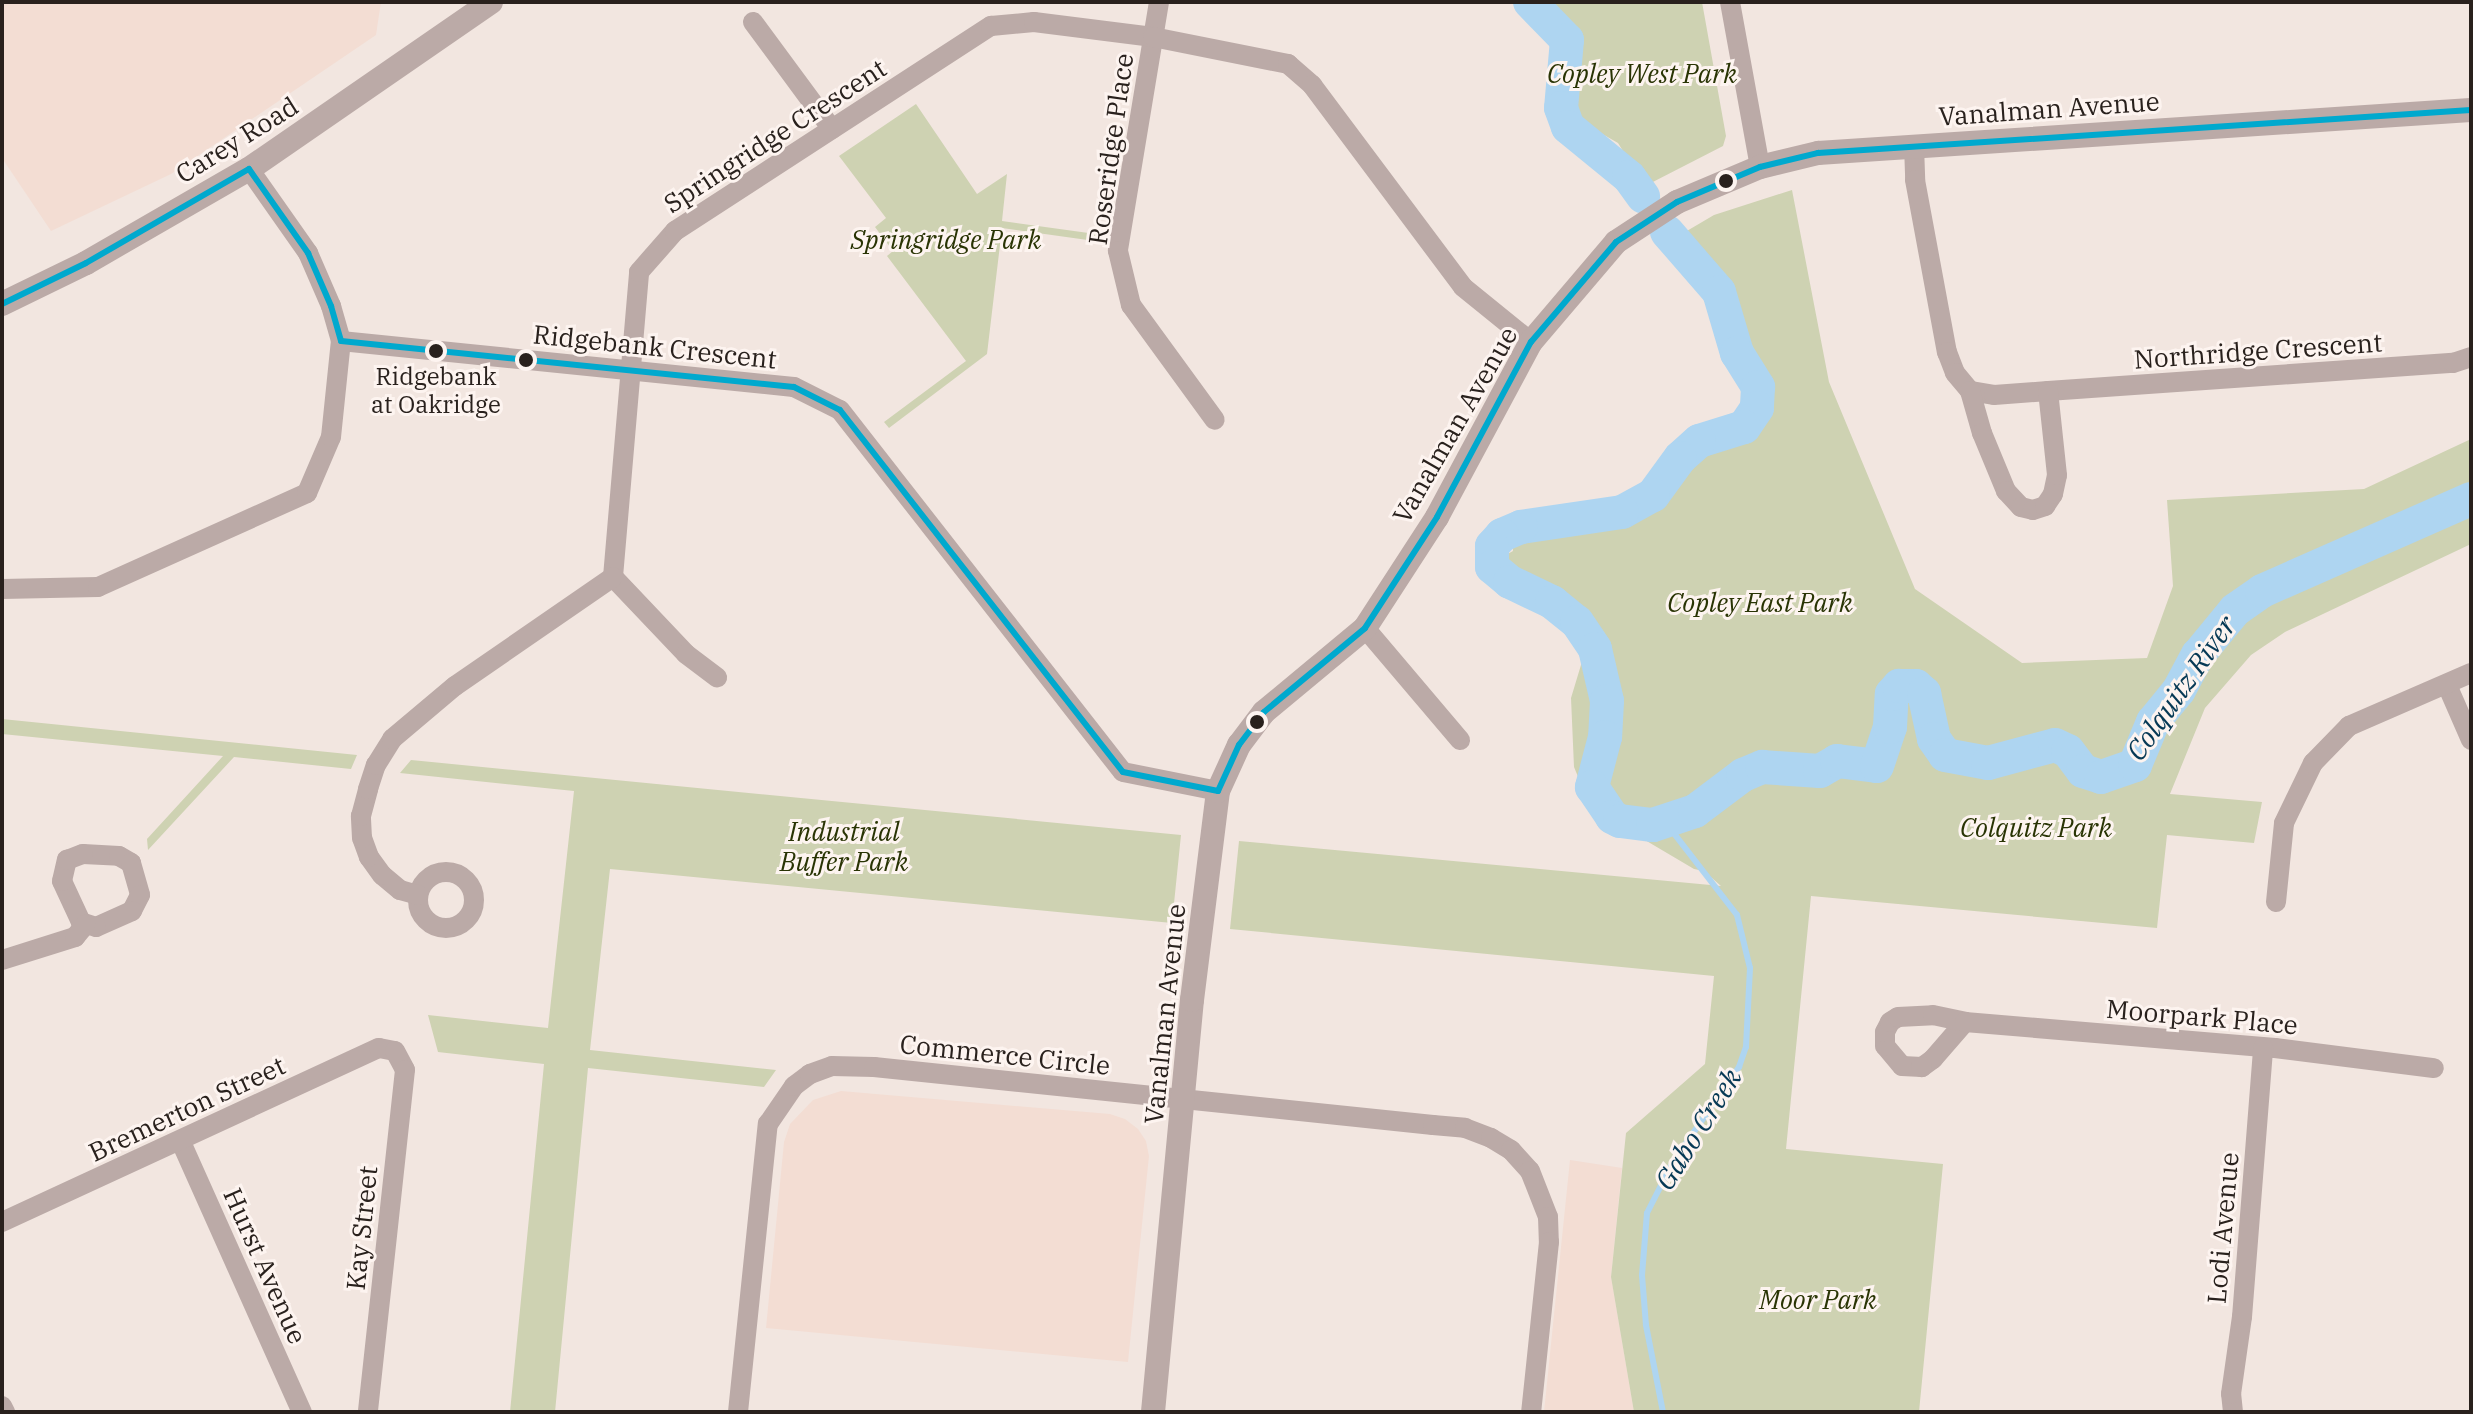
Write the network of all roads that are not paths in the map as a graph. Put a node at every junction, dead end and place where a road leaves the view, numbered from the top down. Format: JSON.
{"nodes":[{"id":1,"x":491,"y":2,"type":"edge"},
{"id":2,"x":1159,"y":2,"type":"edge"},
{"id":3,"x":1730,"y":2,"type":"edge"},
{"id":4,"x":753,"y":22,"type":"dead end"},
{"id":5,"x":1153,"y":37,"type":"junction"},
{"id":6,"x":2471,"y":110,"type":"edge"},
{"id":7,"x":832,"y":129,"type":"junction"},
{"id":8,"x":1914,"y":145,"type":"junction"},
{"id":9,"x":1760,"y":167,"type":"junction"},
{"id":10,"x":249,"y":169,"type":"junction"},
{"id":11,"x":2,"y":304,"type":"edge"},
{"id":12,"x":341,"y":341,"type":"junction"},
{"id":13,"x":1531,"y":342,"type":"junction"},
{"id":14,"x":2471,"y":357,"type":"edge"},
{"id":15,"x":630,"y":370,"type":"junction"},
{"id":16,"x":1970,"y":391,"type":"junction"},
{"id":17,"x":2048,"y":391,"type":"junction"},
{"id":18,"x":1215,"y":420,"type":"dead end"},
{"id":19,"x":613,"y":577,"type":"junction"},
{"id":20,"x":2,"y":589,"type":"edge"},
{"id":21,"x":1365,"y":628,"type":"junction"},
{"id":22,"x":2471,"y":673,"type":"edge"},
{"id":23,"x":717,"y":677,"type":"dead end"},
{"id":24,"x":2447,"y":685,"type":"junction"},
{"id":25,"x":1460,"y":740,"type":"dead end"},
{"id":26,"x":2471,"y":740,"type":"edge"},
{"id":27,"x":1218,"y":791,"type":"junction"},
{"id":28,"x":418,"y":895,"type":"dead end"},
{"id":29,"x":2276,"y":902,"type":"dead end"},
{"id":30,"x":85,"y":925,"type":"dead end"},
{"id":31,"x":2,"y":960,"type":"edge"},
{"id":32,"x":1965,"y":1022,"type":"dead end"},
{"id":33,"x":2263,"y":1048,"type":"junction"},
{"id":34,"x":395,"y":1051,"type":"joint"},
{"id":35,"x":2434,"y":1068,"type":"dead end"},
{"id":36,"x":1184,"y":1100,"type":"junction"},
{"id":37,"x":181,"y":1142,"type":"junction"},
{"id":38,"x":2,"y":1222,"type":"edge"},
{"id":39,"x":2,"y":1406,"type":"edge"},
{"id":40,"x":5,"y":1412,"type":"edge"},
{"id":41,"x":302,"y":1412,"type":"edge"},
{"id":42,"x":368,"y":1412,"type":"edge"},
{"id":43,"x":738,"y":1412,"type":"edge"},
{"id":44,"x":1153,"y":1412,"type":"edge"},
{"id":45,"x":1531,"y":1412,"type":"edge"},
{"id":46,"x":2233,"y":1412,"type":"edge"}],
"edges":[{"from":1,"to":10,"type":"street","name":"Carey Road"},
{"from":2,"to":5,"type":"street","name":"Roseridge Place"},
{"from":3,"to":9,"type":"street"},
{"from":4,"to":7,"type":"street"},
{"from":5,"to":7,"type":"street","name":"Springridge Crescent"},
{"from":5,"to":13,"type":"street","name":"Springridge Crescent"},
{"from":5,"to":18,"type":"street","name":"Roseridge Place"},
{"from":6,"to":8,"type":"street","name":"Vanalman Avenue"},
{"from":7,"to":15,"type":"street","name":"Springridge Crescent"},
{"from":8,"to":9,"type":"street","name":"Vanalman Avenue"},
{"from":8,"to":16,"type":"street"},
{"from":9,"to":13,"type":"street","name":"Vanalman Avenue"},
{"from":10,"to":11,"type":"street","name":"Carey Road"},
{"from":10,"to":12,"type":"street"},
{"from":12,"to":15,"type":"street","name":"Ridgebank Crescent"},
{"from":12,"to":20,"type":"street"},
{"from":13,"to":21,"type":"street","name":"Vanalman Avenue"},
{"from":14,"to":17,"type":"street","name":"Northridge Crescent"},
{"from":15,"to":19,"type":"street","name":"Springridge Crescent"},
{"from":15,"to":27,"type":"street","name":"Ridgebank Crescent"},
{"from":16,"to":17,"type":"street","name":"Northridge Crescent"},
{"from":16,"to":17,"type":"street"},
{"from":19,"to":23,"type":"street"},
{"from":19,"to":28,"type":"street"},
{"from":21,"to":25,"type":"street"},
{"from":21,"to":27,"type":"street","name":"Vanalman Avenue"},
{"from":22,"to":24,"type":"street"},
{"from":24,"to":26,"type":"street"},
{"from":24,"to":29,"type":"street"},
{"from":27,"to":36,"type":"street","name":"Vanalman Avenue"},
{"from":30,"to":31,"type":"street"},
{"from":32,"to":33,"type":"street","name":"Moorpark Place"},
{"from":33,"to":35,"type":"street","name":"Moorpark Place"},
{"from":33,"to":46,"type":"street","name":"Lodi Avenue"},
{"from":34,"to":37,"type":"street","name":"Bremerton Street"},
{"from":34,"to":42,"type":"street","name":"Kay Street"},
{"from":36,"to":43,"type":"street","name":"Commerce Circle"},
{"from":36,"to":44,"type":"street","name":"Vanalman Avenue"},
{"from":36,"to":45,"type":"street","name":"Commerce Circle"},
{"from":37,"to":38,"type":"street","name":"Bremerton Street"},
{"from":37,"to":41,"type":"street","name":"Hurst Avenue"},
{"from":39,"to":40,"type":"street"}]}
